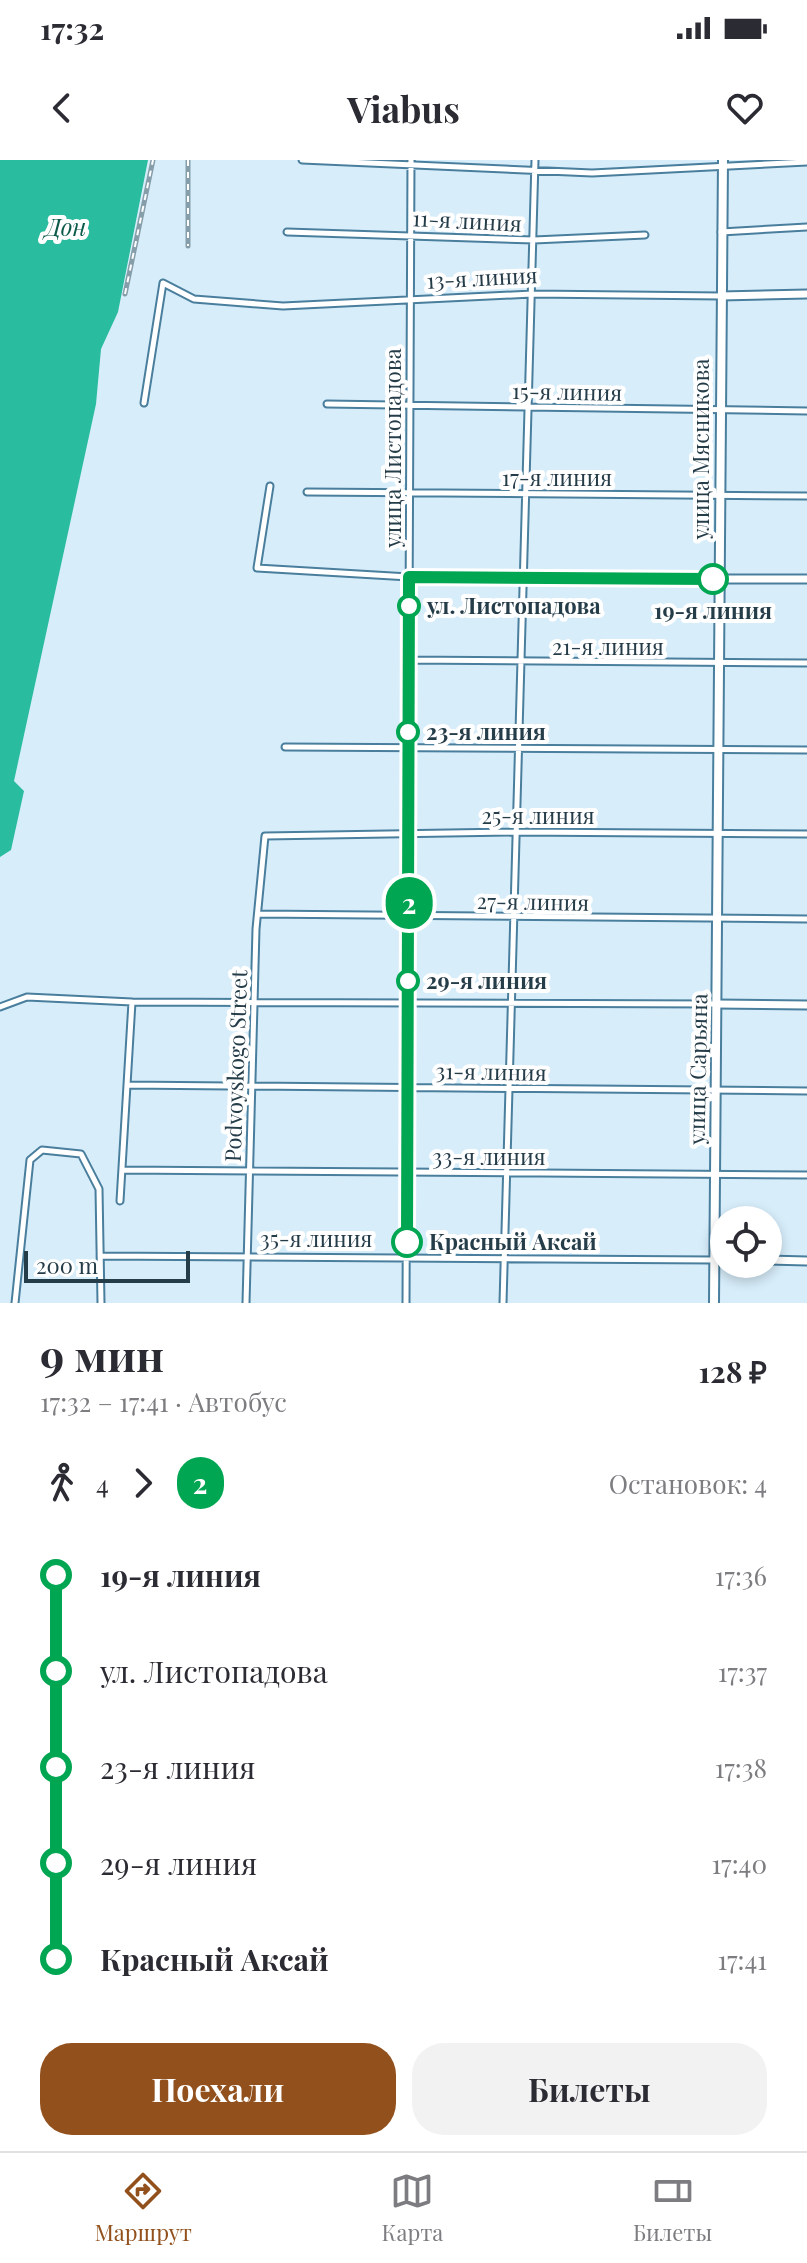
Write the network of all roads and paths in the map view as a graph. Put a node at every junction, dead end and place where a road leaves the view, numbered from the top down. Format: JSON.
{"nodes":[{"id":1,"x":302,"y":160,"type":"edge"},
{"id":2,"x":535,"y":160,"type":"edge"},
{"id":3,"x":807,"y":162,"type":"edge"},
{"id":4,"x":411,"y":163,"type":"edge"},
{"id":5,"x":723,"y":163,"type":"edge"},
{"id":6,"x":534,"y":171,"type":"junction"},
{"id":7,"x":807,"y":227,"type":"edge"},
{"id":8,"x":287,"y":232,"type":"dead end"},
{"id":9,"x":721,"y":232,"type":"junction"},
{"id":10,"x":410,"y":234,"type":"junction"},
{"id":11,"x":645,"y":235,"type":"dead end"},
{"id":12,"x":534,"y":240,"type":"junction"},
{"id":13,"x":532,"y":294,"type":"junction"},
{"id":14,"x":807,"y":294,"type":"edge"},
{"id":15,"x":721,"y":296,"type":"junction"},
{"id":16,"x":409,"y":300,"type":"junction"},
{"id":17,"x":144,"y":403,"type":"dead end"},
{"id":18,"x":327,"y":404,"type":"dead end"},
{"id":19,"x":409,"y":406,"type":"junction"},
{"id":20,"x":529,"y":408,"type":"junction"},
{"id":21,"x":719,"y":410,"type":"junction"},
{"id":22,"x":807,"y":411,"type":"edge"},
{"id":23,"x":270,"y":486,"type":"dead end"},
{"id":24,"x":307,"y":492,"type":"dead end"},
{"id":25,"x":525,"y":493,"type":"junction"},
{"id":26,"x":409,"y":495,"type":"junction"},
{"id":27,"x":718,"y":495,"type":"junction"},
{"id":28,"x":807,"y":496,"type":"edge"},
{"id":29,"x":409,"y":577,"type":"junction"},
{"id":30,"x":524,"y":577,"type":"junction"},
{"id":31,"x":719,"y":579,"type":"junction"},
{"id":32,"x":807,"y":579,"type":"edge"},
{"id":33,"x":408,"y":660,"type":"junction"},
{"id":34,"x":521,"y":662,"type":"junction"},
{"id":35,"x":807,"y":663,"type":"edge"},
{"id":36,"x":719,"y":664,"type":"junction"},
{"id":37,"x":285,"y":747,"type":"dead end"},
{"id":38,"x":408,"y":747,"type":"junction"},
{"id":39,"x":518,"y":749,"type":"junction"},
{"id":40,"x":807,"y":750,"type":"edge"},
{"id":41,"x":718,"y":751,"type":"junction"},
{"id":42,"x":410,"y":832,"type":"junction"},
{"id":43,"x":517,"y":832,"type":"junction"},
{"id":44,"x":269,"y":834,"type":"joint"},
{"id":45,"x":807,"y":834,"type":"edge"},
{"id":46,"x":717,"y":835,"type":"junction"},
{"id":47,"x":258,"y":914,"type":"junction"},
{"id":48,"x":409,"y":916,"type":"junction"},
{"id":49,"x":515,"y":918,"type":"junction"},
{"id":50,"x":717,"y":919,"type":"junction"},
{"id":51,"x":807,"y":919,"type":"edge"},
{"id":52,"x":132,"y":1002,"type":"junction"},
{"id":53,"x":254,"y":1002,"type":"junction"},
{"id":54,"x":407,"y":1003,"type":"junction"},
{"id":55,"x":512,"y":1004,"type":"junction"},
{"id":56,"x":716,"y":1004,"type":"junction"},
{"id":57,"x":807,"y":1005,"type":"edge"},
{"id":58,"x":0,"y":1007,"type":"edge"},
{"id":59,"x":127,"y":1085,"type":"junction"},
{"id":60,"x":251,"y":1085,"type":"junction"},
{"id":61,"x":408,"y":1087,"type":"junction"},
{"id":62,"x":508,"y":1089,"type":"junction"},
{"id":63,"x":715,"y":1090,"type":"junction"},
{"id":64,"x":807,"y":1091,"type":"edge"},
{"id":65,"x":122,"y":1170,"type":"junction"},
{"id":66,"x":249,"y":1172,"type":"junction"},
{"id":67,"x":407,"y":1173,"type":"junction"},
{"id":68,"x":505,"y":1174,"type":"junction"},
{"id":69,"x":714,"y":1175,"type":"junction"},
{"id":70,"x":807,"y":1175,"type":"edge"},
{"id":71,"x":120,"y":1201,"type":"dead end"},
{"id":72,"x":716,"y":1206,"type":"edge"},
{"id":73,"x":100,"y":1256,"type":"junction"},
{"id":74,"x":245,"y":1257,"type":"junction"},
{"id":75,"x":406,"y":1258,"type":"junction"},
{"id":76,"x":503,"y":1259,"type":"junction"},
{"id":77,"x":710,"y":1260,"type":"edge"},
{"id":78,"x":782,"y":1260,"type":"edge"},
{"id":79,"x":807,"y":1261,"type":"edge"},
{"id":80,"x":717,"y":1278,"type":"edge"},
{"id":81,"x":15,"y":1303,"type":"edge"},
{"id":82,"x":101,"y":1303,"type":"edge"},
{"id":83,"x":246,"y":1303,"type":"edge"},
{"id":84,"x":406,"y":1303,"type":"edge"},
{"id":85,"x":503,"y":1303,"type":"edge"},
{"id":86,"x":714,"y":1303,"type":"edge"}],
"edges":[{"from":1,"to":4,"type":"street"},
{"from":2,"to":6,"type":"street"},
{"from":3,"to":5,"type":"street"},
{"from":4,"to":6,"type":"street"},
{"from":4,"to":10,"type":"street","name":"улица Листопадова"},
{"from":5,"to":6,"type":"street"},
{"from":5,"to":9,"type":"main road","name":"улица Мясникова"},
{"from":6,"to":12,"type":"street"},
{"from":7,"to":9,"type":"street"},
{"from":8,"to":10,"type":"street","name":"11-я линия"},
{"from":9,"to":15,"type":"main road","name":"улица Мясникова"},
{"from":10,"to":12,"type":"street","name":"11-я линия"},
{"from":10,"to":16,"type":"street","name":"улица Листопадова"},
{"from":11,"to":12,"type":"street","name":"11-я линия"},
{"from":12,"to":13,"type":"street"},
{"from":13,"to":15,"type":"street","name":"13-я линия"},
{"from":13,"to":16,"type":"street","name":"13-я линия"},
{"from":13,"to":20,"type":"street"},
{"from":14,"to":15,"type":"street","name":"13-я линия"},
{"from":15,"to":21,"type":"main road","name":"улица Мясникова"},
{"from":16,"to":17,"type":"street","name":"13-я линия"},
{"from":16,"to":19,"type":"street","name":"улица Листопадова"},
{"from":18,"to":19,"type":"street","name":"15-я линия"},
{"from":19,"to":20,"type":"street","name":"15-я линия"},
{"from":19,"to":26,"type":"street","name":"улица Листопадова"},
{"from":20,"to":21,"type":"street","name":"15-я линия"},
{"from":20,"to":25,"type":"street"},
{"from":21,"to":22,"type":"street","name":"15-я линия"},
{"from":21,"to":27,"type":"main road","name":"улица Мясникова"},
{"from":23,"to":29,"type":"street"},
{"from":24,"to":26,"type":"street","name":"17-я линия"},
{"from":25,"to":26,"type":"street","name":"17-я линия"},
{"from":25,"to":27,"type":"street","name":"17-я линия"},
{"from":25,"to":30,"type":"street"},
{"from":26,"to":29,"type":"street","name":"улица Листопадова"},
{"from":27,"to":28,"type":"street","name":"17-я линия"},
{"from":27,"to":31,"type":"main road","name":"улица Мясникова"},
{"from":29,"to":30,"type":"street"},
{"from":29,"to":33,"type":"street","name":"улица Листопадова"},
{"from":30,"to":31,"type":"street"},
{"from":30,"to":34,"type":"street"},
{"from":31,"to":32,"type":"street"},
{"from":31,"to":36,"type":"main road","name":"улица Мясникова"},
{"from":33,"to":34,"type":"street","name":"21-я линия"},
{"from":33,"to":38,"type":"street","name":"улица Листопадова"},
{"from":34,"to":36,"type":"street","name":"21-я линия"},
{"from":34,"to":39,"type":"street"},
{"from":35,"to":36,"type":"street","name":"21-я линия"},
{"from":36,"to":41,"type":"main road","name":"улица Мясникова"},
{"from":37,"to":38,"type":"street"},
{"from":38,"to":39,"type":"street"},
{"from":38,"to":42,"type":"street","name":"улица Листопадова"},
{"from":39,"to":41,"type":"street"},
{"from":39,"to":43,"type":"street"},
{"from":40,"to":41,"type":"street"},
{"from":41,"to":46,"type":"main road","name":"улица Мясникова"},
{"from":42,"to":43,"type":"street","name":"25-я линия"},
{"from":42,"to":44,"type":"street","name":"25-я линия"},
{"from":42,"to":48,"type":"street","name":"улица Листопадова"},
{"from":43,"to":46,"type":"street","name":"25-я линия"},
{"from":43,"to":49,"type":"street"},
{"from":44,"to":47,"type":"street","name":"Podvoyskogo Street"},
{"from":45,"to":46,"type":"street","name":"25-я линия"},
{"from":46,"to":50,"type":"main road","name":"улица Сарьяна"},
{"from":47,"to":48,"type":"street","name":"27-я линия"},
{"from":47,"to":53,"type":"street","name":"Podvoyskogo Street"},
{"from":48,"to":49,"type":"street","name":"27-я линия"},
{"from":48,"to":54,"type":"street","name":"улица Листопадова"},
{"from":49,"to":50,"type":"street","name":"27-я линия"},
{"from":49,"to":55,"type":"street"},
{"from":50,"to":51,"type":"street","name":"27-я линия"},
{"from":50,"to":56,"type":"main road","name":"улица Сарьяна"},
{"from":52,"to":53,"type":"street"},
{"from":52,"to":58,"type":"street"},
{"from":52,"to":59,"type":"street"},
{"from":53,"to":54,"type":"street"},
{"from":53,"to":60,"type":"street","name":"Podvoyskogo Street"},
{"from":54,"to":55,"type":"street"},
{"from":54,"to":61,"type":"street","name":"улица Листопадова"},
{"from":55,"to":56,"type":"street"},
{"from":55,"to":62,"type":"street"},
{"from":56,"to":57,"type":"street"},
{"from":56,"to":63,"type":"main road","name":"улица Сарьяна"},
{"from":59,"to":60,"type":"street","name":"31-я линия"},
{"from":59,"to":65,"type":"street"},
{"from":60,"to":61,"type":"street","name":"31-я линия"},
{"from":60,"to":66,"type":"street","name":"Podvoyskogo Street"},
{"from":61,"to":62,"type":"street","name":"31-я линия"},
{"from":61,"to":67,"type":"street","name":"улица Листопадова"},
{"from":62,"to":63,"type":"street","name":"31-я линия"},
{"from":62,"to":68,"type":"street"},
{"from":63,"to":64,"type":"street","name":"31-я линия"},
{"from":63,"to":69,"type":"main road","name":"улица Сарьяна"},
{"from":65,"to":66,"type":"street","name":"33-я линия"},
{"from":65,"to":71,"type":"street"},
{"from":66,"to":67,"type":"street","name":"33-я линия"},
{"from":66,"to":74,"type":"street","name":"Podvoyskogo Street"},
{"from":67,"to":68,"type":"street","name":"33-я линия"},
{"from":67,"to":75,"type":"street","name":"улица Листопадова"},
{"from":68,"to":69,"type":"street","name":"33-я линия"},
{"from":68,"to":76,"type":"street"},
{"from":69,"to":70,"type":"street","name":"33-я линия"},
{"from":69,"to":72,"type":"main road","name":"улица Сарьяна"},
{"from":73,"to":74,"type":"street","name":"35-я линия"},
{"from":73,"to":81,"type":"street"},
{"from":73,"to":82,"type":"street"},
{"from":74,"to":75,"type":"street","name":"35-я линия"},
{"from":74,"to":83,"type":"street","name":"Podvoyskogo Street"},
{"from":75,"to":76,"type":"street","name":"35-я линия"},
{"from":75,"to":84,"type":"street","name":"улица Листопадова"},
{"from":76,"to":77,"type":"street","name":"35-я линия"},
{"from":76,"to":85,"type":"street"},
{"from":78,"to":79,"type":"street"},
{"from":80,"to":86,"type":"main road","name":"улица Сарьяна"}]}
